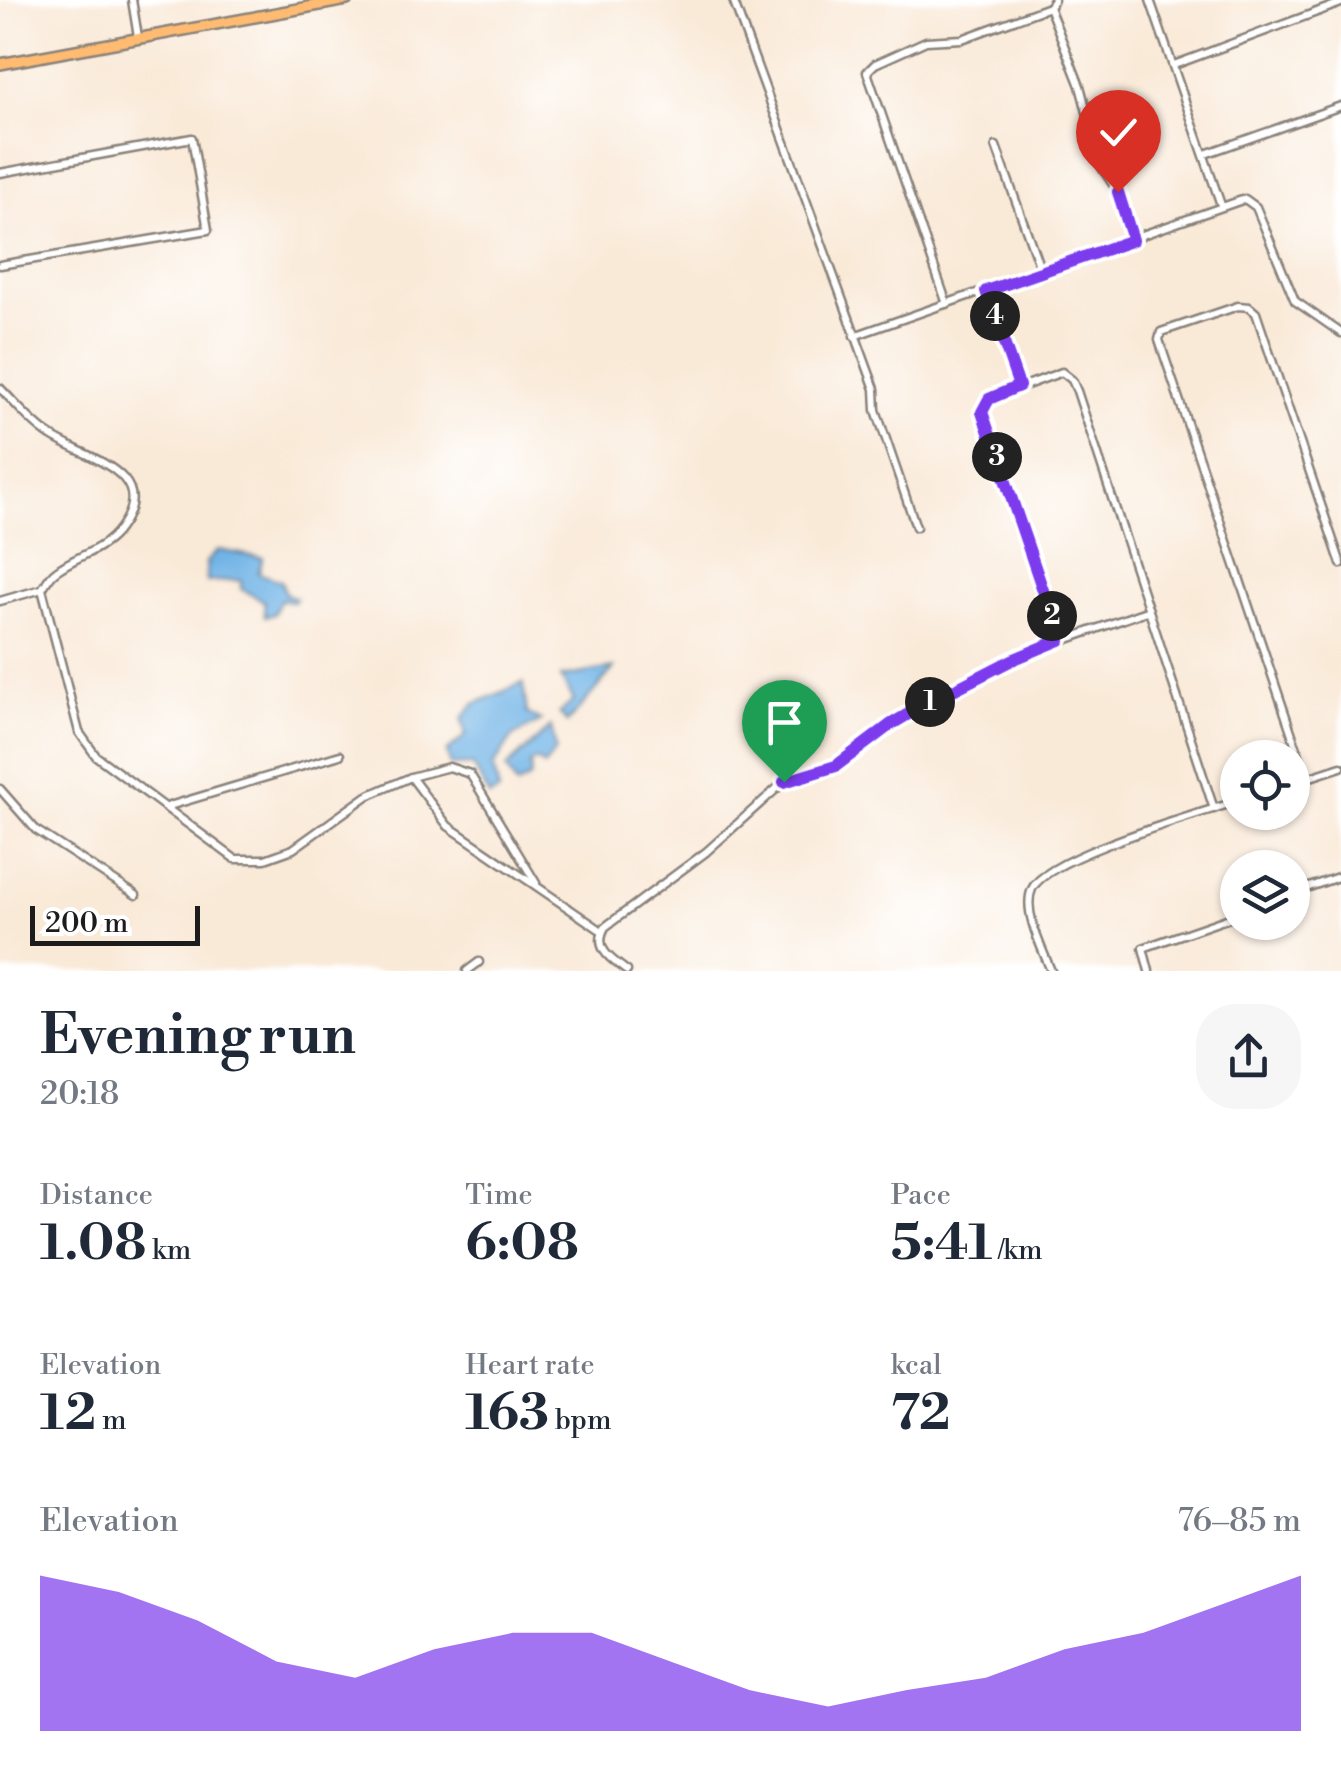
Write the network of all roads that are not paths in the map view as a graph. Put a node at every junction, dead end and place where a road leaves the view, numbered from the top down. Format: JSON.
{"nodes":[{"id":1,"x":132,"y":0,"type":"edge"},
{"id":2,"x":347,"y":0,"type":"edge"},
{"id":3,"x":733,"y":0,"type":"edge"},
{"id":4,"x":1150,"y":0,"type":"edge"},
{"id":5,"x":1052,"y":3,"type":"edge"},
{"id":6,"x":1341,"y":4,"type":"edge"},
{"id":7,"x":138,"y":37,"type":"junction"},
{"id":8,"x":0,"y":64,"type":"edge"},
{"id":9,"x":1174,"y":65,"type":"junction"},
{"id":10,"x":1341,"y":106,"type":"edge"},
{"id":11,"x":996,"y":146,"type":"dead end"},
{"id":12,"x":1204,"y":154,"type":"junction"},
{"id":13,"x":0,"y":173,"type":"edge"},
{"id":14,"x":1220,"y":205,"type":"junction"},
{"id":15,"x":1133,"y":240,"type":"junction"},
{"id":16,"x":0,"y":265,"type":"edge"},
{"id":17,"x":1041,"y":271,"type":"junction"},
{"id":18,"x":986,"y":291,"type":"junction"},
{"id":19,"x":947,"y":304,"type":"junction"},
{"id":20,"x":1341,"y":332,"type":"edge"},
{"id":21,"x":854,"y":336,"type":"junction"},
{"id":22,"x":1019,"y":386,"type":"junction"},
{"id":23,"x":0,"y":388,"type":"edge"},
{"id":24,"x":916,"y":526,"type":"dead end"},
{"id":25,"x":1341,"y":564,"type":"edge"},
{"id":26,"x":42,"y":589,"type":"junction"},
{"id":27,"x":0,"y":601,"type":"edge"},
{"id":28,"x":1149,"y":610,"type":"junction"},
{"id":29,"x":1060,"y":640,"type":"junction"},
{"id":30,"x":1294,"y":740,"type":"edge"},
{"id":31,"x":340,"y":756,"type":"dead end"},
{"id":32,"x":1341,"y":767,"type":"edge"},
{"id":33,"x":411,"y":777,"type":"junction"},
{"id":34,"x":1310,"y":778,"type":"edge"},
{"id":35,"x":0,"y":789,"type":"edge"},
{"id":36,"x":168,"y":806,"type":"junction"},
{"id":37,"x":1220,"y":807,"type":"edge"},
{"id":38,"x":1214,"y":809,"type":"junction"},
{"id":39,"x":1341,"y":876,"type":"edge"},
{"id":40,"x":537,"y":885,"type":"junction"},
{"id":41,"x":1310,"y":887,"type":"edge"},
{"id":42,"x":136,"y":895,"type":"dead end"},
{"id":43,"x":1220,"y":921,"type":"edge"},
{"id":44,"x":602,"y":931,"type":"junction"},
{"id":45,"x":479,"y":962,"type":"dead end"},
{"id":46,"x":467,"y":971,"type":"edge"},
{"id":47,"x":627,"y":971,"type":"edge"},
{"id":48,"x":1051,"y":971,"type":"edge"},
{"id":49,"x":1150,"y":971,"type":"edge"}],
"edges":[{"from":1,"to":7,"type":"street"},
{"from":2,"to":7,"type":"main road"},
{"from":3,"to":21,"type":"street"},
{"from":4,"to":9,"type":"street"},
{"from":5,"to":15,"type":"street"},
{"from":5,"to":19,"type":"street"},
{"from":6,"to":9,"type":"street"},
{"from":7,"to":8,"type":"main road"},
{"from":9,"to":12,"type":"street"},
{"from":10,"to":12,"type":"street"},
{"from":11,"to":17,"type":"street"},
{"from":12,"to":14,"type":"street"},
{"from":13,"to":16,"type":"street"},
{"from":14,"to":15,"type":"street"},
{"from":14,"to":20,"type":"street"},
{"from":15,"to":17,"type":"street"},
{"from":17,"to":18,"type":"street"},
{"from":18,"to":19,"type":"street"},
{"from":18,"to":22,"type":"street"},
{"from":19,"to":21,"type":"street"},
{"from":21,"to":24,"type":"street"},
{"from":22,"to":28,"type":"street"},
{"from":22,"to":29,"type":"street"},
{"from":23,"to":26,"type":"street"},
{"from":25,"to":30,"type":"street"},
{"from":26,"to":27,"type":"street"},
{"from":26,"to":36,"type":"street"},
{"from":28,"to":29,"type":"street"},
{"from":28,"to":38,"type":"street"},
{"from":29,"to":44,"type":"street"},
{"from":31,"to":36,"type":"street"},
{"from":32,"to":34,"type":"street"},
{"from":33,"to":36,"type":"street"},
{"from":33,"to":40,"type":"street"},
{"from":33,"to":40,"type":"street"},
{"from":35,"to":42,"type":"street"},
{"from":37,"to":38,"type":"street"},
{"from":38,"to":48,"type":"street"},
{"from":39,"to":41,"type":"street"},
{"from":40,"to":44,"type":"street"},
{"from":43,"to":49,"type":"street"},
{"from":44,"to":47,"type":"street"},
{"from":45,"to":46,"type":"street"}]}
